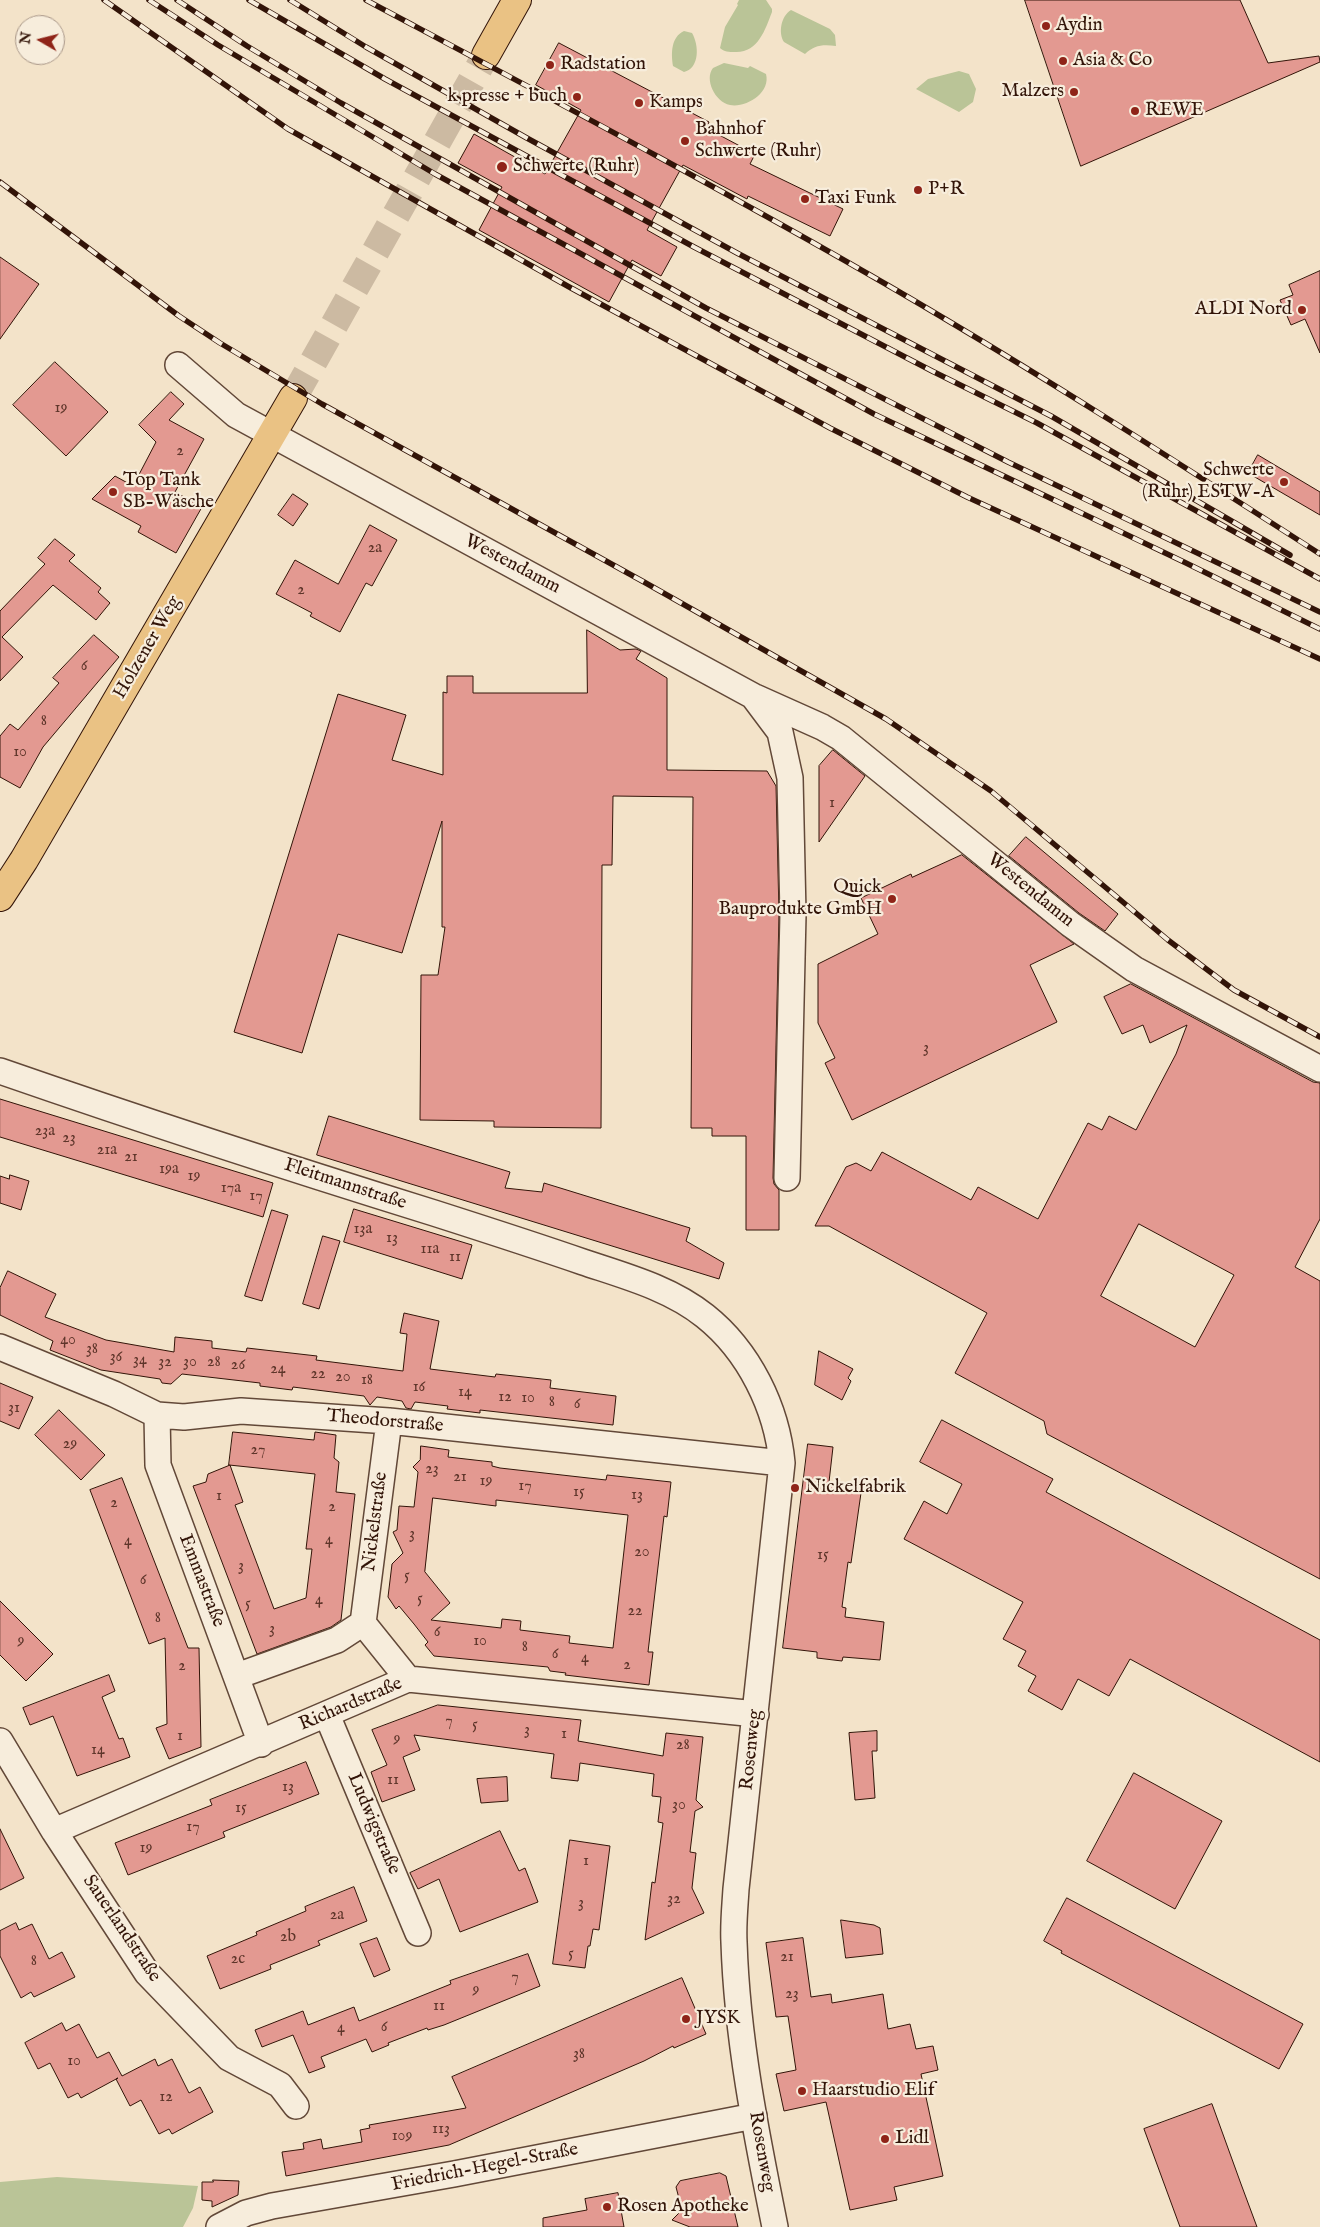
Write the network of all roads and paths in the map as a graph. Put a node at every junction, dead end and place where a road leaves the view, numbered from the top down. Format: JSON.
{"nodes":[{"id":1,"x":517,"y":0,"type":"edge"},
{"id":2,"x":486,"y":56,"type":"tunnel mouth"},
{"id":3,"x":178,"y":365,"type":"dead end"},
{"id":4,"x":293,"y":398,"type":"tunnel mouth"},
{"id":5,"x":272,"y":435,"type":"junction"},
{"id":6,"x":753,"y":696,"type":"junction"},
{"id":7,"x":0,"y":896,"type":"edge"},
{"id":8,"x":1320,"y":1069,"type":"edge"},
{"id":9,"x":0,"y":1071,"type":"edge"},
{"id":10,"x":787,"y":1178,"type":"dead end"},
{"id":11,"x":687,"y":1304,"type":"joint"},
{"id":12,"x":0,"y":1347,"type":"edge"},
{"id":13,"x":156,"y":1415,"type":"junction"},
{"id":14,"x":389,"y":1421,"type":"junction"},
{"id":15,"x":782,"y":1464,"type":"junction"},
{"id":16,"x":363,"y":1623,"type":"junction"},
{"id":17,"x":237,"y":1676,"type":"junction"},
{"id":18,"x":408,"y":1679,"type":"junction"},
{"id":19,"x":756,"y":1714,"type":"junction"},
{"id":20,"x":328,"y":1715,"type":"junction"},
{"id":21,"x":0,"y":1741,"type":"edge"},
{"id":22,"x":261,"y":1744,"type":"junction"},
{"id":23,"x":54,"y":1831,"type":"junction"},
{"id":24,"x":418,"y":1933,"type":"dead end"},
{"id":25,"x":296,"y":2106,"type":"dead end"},
{"id":26,"x":754,"y":2116,"type":"junction"},
{"id":27,"x":219,"y":2227,"type":"edge"},
{"id":28,"x":776,"y":2227,"type":"edge"}],
"edges":[{"from":1,"to":2,"type":"main road"},
{"from":3,"to":5,"type":"street","name":"Westendamm"},
{"from":4,"to":5,"type":"main road","name":"Holzener Weg"},
{"from":5,"to":6,"type":"street","name":"Westendamm"},
{"from":5,"to":7,"type":"main road","name":"Holzener Weg"},
{"from":6,"to":8,"type":"street","name":"Westendamm"},
{"from":6,"to":10,"type":"street","name":"Westendamm"},
{"from":9,"to":11,"type":"street","name":"Fleitmannstraße"},
{"from":11,"to":15,"type":"street","name":"Rosenweg"},
{"from":12,"to":13,"type":"street","name":"Theodorstraße"},
{"from":13,"to":14,"type":"street","name":"Theodorstraße"},
{"from":13,"to":17,"type":"street","name":"Emmastraße"},
{"from":14,"to":15,"type":"street","name":"Theodorstraße"},
{"from":14,"to":16,"type":"street","name":"Nickelstraße"},
{"from":15,"to":19,"type":"street","name":"Rosenweg"},
{"from":16,"to":17,"type":"street"},
{"from":16,"to":18,"type":"street"},
{"from":17,"to":22,"type":"street","name":"Emmastraße"},
{"from":18,"to":19,"type":"street","name":"Richardstraße"},
{"from":18,"to":20,"type":"street","name":"Richardstraße"},
{"from":19,"to":26,"type":"street","name":"Rosenweg"},
{"from":20,"to":22,"type":"street","name":"Richardstraße"},
{"from":20,"to":24,"type":"street","name":"Ludwigstraße"},
{"from":21,"to":23,"type":"street","name":"Sauerlandstraße"},
{"from":22,"to":23,"type":"street","name":"Richardstraße"},
{"from":23,"to":25,"type":"street","name":"Sauerlandstraße"},
{"from":26,"to":27,"type":"street","name":"Friedrich-Hegel-Straße"},
{"from":26,"to":28,"type":"street","name":"Rosenweg"}]}
